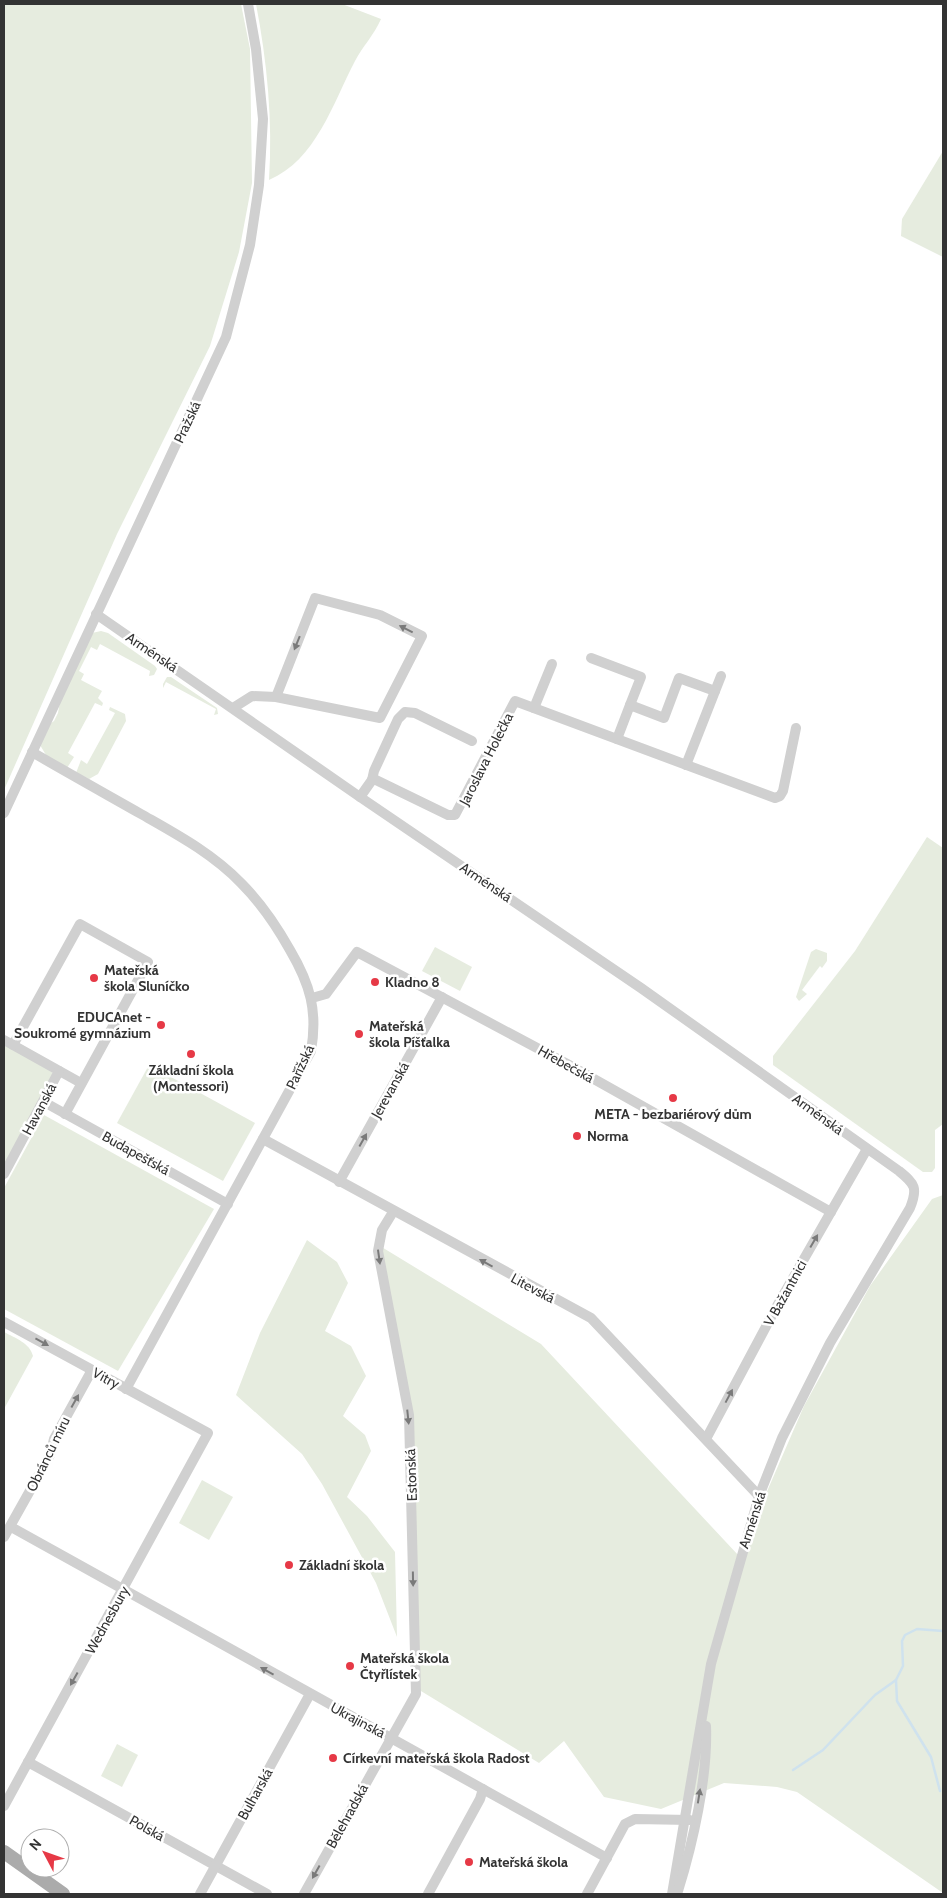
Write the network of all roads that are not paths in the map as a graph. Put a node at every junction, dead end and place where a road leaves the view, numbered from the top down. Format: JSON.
{"nodes":[{"id":1,"x":248,"y":4,"type":"edge"},
{"id":2,"x":96,"y":614,"type":"junction"},
{"id":3,"x":592,"y":658,"type":"dead end"},
{"id":4,"x":552,"y":664,"type":"dead end"},
{"id":5,"x":721,"y":676,"type":"dead end"},
{"id":6,"x":715,"y":691,"type":"junction"},
{"id":7,"x":276,"y":697,"type":"junction"},
{"id":8,"x":630,"y":705,"type":"junction"},
{"id":9,"x":233,"y":708,"type":"junction"},
{"id":10,"x":534,"y":708,"type":"junction"},
{"id":11,"x":796,"y":728,"type":"dead end"},
{"id":12,"x":617,"y":739,"type":"junction"},
{"id":13,"x":472,"y":741,"type":"dead end"},
{"id":14,"x":32,"y":752,"type":"junction"},
{"id":15,"x":686,"y":765,"type":"junction"},
{"id":16,"x":372,"y":780,"type":"junction"},
{"id":17,"x":360,"y":797,"type":"junction"},
{"id":18,"x":4,"y":813,"type":"edge"},
{"id":19,"x":442,"y":997,"type":"junction"},
{"id":20,"x":312,"y":998,"type":"junction"},
{"id":21,"x":8,"y":1042,"type":"edge"},
{"id":22,"x":59,"y":1071,"type":"junction"},
{"id":23,"x":81,"y":1083,"type":"junction"},
{"id":24,"x":44,"y":1102,"type":"junction"},
{"id":25,"x":65,"y":1114,"type":"junction"},
{"id":26,"x":263,"y":1139,"type":"junction"},
{"id":27,"x":867,"y":1149,"type":"junction"},
{"id":28,"x":4,"y":1174,"type":"edge"},
{"id":29,"x":339,"y":1182,"type":"junction"},
{"id":30,"x":228,"y":1204,"type":"junction"},
{"id":31,"x":393,"y":1212,"type":"junction"},
{"id":32,"x":831,"y":1212,"type":"junction"},
{"id":33,"x":4,"y":1322,"type":"edge"},
{"id":34,"x":92,"y":1370,"type":"junction"},
{"id":35,"x":126,"y":1389,"type":"junction"},
{"id":36,"x":208,"y":1433,"type":"joint"},
{"id":37,"x":706,"y":1439,"type":"junction"},
{"id":38,"x":759,"y":1496,"type":"junction"},
{"id":39,"x":11,"y":1527,"type":"junction"},
{"id":40,"x":4,"y":1537,"type":"edge"},
{"id":41,"x":123,"y":1591,"type":"junction"},
{"id":42,"x":310,"y":1694,"type":"junction"},
{"id":43,"x":705,"y":1699,"type":"junction"},
{"id":44,"x":702,"y":1719,"type":"junction"},
{"id":45,"x":390,"y":1737,"type":"junction"},
{"id":46,"x":28,"y":1762,"type":"junction"},
{"id":47,"x":484,"y":1789,"type":"junction"},
{"id":48,"x":4,"y":1806,"type":"edge"},
{"id":49,"x":696,"y":1814,"type":"junction"},
{"id":50,"x":670,"y":1818,"type":"junction"},
{"id":51,"x":685,"y":1821,"type":"junction"},
{"id":52,"x":683,"y":1837,"type":"junction"},
{"id":53,"x":4,"y":1852,"type":"edge"},
{"id":54,"x":607,"y":1858,"type":"junction"},
{"id":55,"x":216,"y":1866,"type":"junction"},
{"id":56,"x":63,"y":1894,"type":"edge"},
{"id":57,"x":200,"y":1894,"type":"edge"},
{"id":58,"x":267,"y":1894,"type":"edge"},
{"id":59,"x":304,"y":1894,"type":"edge"},
{"id":60,"x":428,"y":1894,"type":"edge"},
{"id":61,"x":587,"y":1894,"type":"edge"},
{"id":62,"x":672,"y":1894,"type":"edge"},
{"id":63,"x":677,"y":1894,"type":"edge"}],
"edges":[{"from":1,"to":2,"type":"street","name":"Pražská"},
{"from":2,"to":9,"type":"street","name":"Arménská"},
{"from":2,"to":14,"type":"street","name":"Pražská"},
{"from":3,"to":8,"type":"street"},
{"from":4,"to":10,"type":"street"},
{"from":5,"to":6,"type":"street"},
{"from":6,"to":8,"type":"street"},
{"from":6,"to":15,"type":"street"},
{"from":7,"to":7,"type":"street","one_way":true},
{"from":7,"to":9,"type":"street"},
{"from":8,"to":12,"type":"street"},
{"from":9,"to":17,"type":"street","name":"Arménská"},
{"from":10,"to":12,"type":"street"},
{"from":10,"to":16,"type":"street","name":"Jaroslava Holečka"},
{"from":11,"to":15,"type":"street"},
{"from":12,"to":15,"type":"street"},
{"from":13,"to":16,"type":"street","name":"Jaroslava Holečka"},
{"from":14,"to":18,"type":"street","name":"Pražská"},
{"from":14,"to":20,"type":"street","name":"Pařížská"},
{"from":16,"to":17,"type":"street","name":"Jaroslava Holečka"},
{"from":17,"to":27,"type":"street","name":"Arménská"},
{"from":19,"to":20,"type":"street","name":"Hřebečská"},
{"from":29,"to":19,"type":"street","name":"Jerevanská","one_way":true},
{"from":19,"to":32,"type":"street","name":"Hřebečská"},
{"from":20,"to":26,"type":"street","name":"Pařížská"},
{"from":21,"to":22,"type":"street"},
{"from":21,"to":23,"type":"street"},
{"from":22,"to":23,"type":"street"},
{"from":22,"to":24,"type":"street","name":"Havanská"},
{"from":23,"to":25,"type":"street"},
{"from":24,"to":25,"type":"street","name":"Budapešťská"},
{"from":24,"to":28,"type":"street","name":"Havanská"},
{"from":25,"to":30,"type":"street","name":"Budapešťská"},
{"from":26,"to":29,"type":"street","name":"Litevská"},
{"from":26,"to":30,"type":"street","name":"Pařížská"},
{"from":27,"to":32,"type":"street","name":"V Bažantnici"},
{"from":27,"to":38,"type":"street","name":"Arménská"},
{"from":29,"to":31,"type":"street","name":"Litevská"},
{"from":30,"to":35,"type":"street","name":"Pařížská"},
{"from":37,"to":31,"type":"street","name":"Litevská","one_way":true},
{"from":31,"to":45,"type":"street","name":"Estonská","one_way":true},
{"from":37,"to":32,"type":"street","name":"V Bažantnici","one_way":true},
{"from":33,"to":34,"type":"street","name":"Vitry","one_way":true},
{"from":34,"to":35,"type":"street","name":"Vitry"},
{"from":39,"to":34,"type":"street","name":"Obránců míru","one_way":true},
{"from":35,"to":36,"type":"street","name":"Vitry"},
{"from":36,"to":41,"type":"street","name":"Wednesbury"},
{"from":37,"to":38,"type":"street","name":"Litevská"},
{"from":38,"to":43,"type":"street","name":"Arménská"},
{"from":39,"to":40,"type":"street","name":"Obránců míru"},
{"from":39,"to":41,"type":"street","name":"Ukrajinská"},
{"from":42,"to":41,"type":"street","name":"Ukrajinská","one_way":true},
{"from":41,"to":46,"type":"street","name":"Wednesbury","one_way":true},
{"from":42,"to":45,"type":"street","name":"Ukrajinská"},
{"from":42,"to":55,"type":"street","name":"Bulharská"},
{"from":43,"to":44,"type":"street","name":"Arménská"},
{"from":49,"to":43,"type":"street","one_way":true},
{"from":44,"to":50,"type":"street"},
{"from":44,"to":51,"type":"street","name":"Arménská"},
{"from":45,"to":47,"type":"street","name":"Ukrajinská"},
{"from":45,"to":59,"type":"street","name":"Bělehradská","one_way":true},
{"from":46,"to":48,"type":"street","name":"Wednesbury"},
{"from":46,"to":55,"type":"street","name":"Polská"},
{"from":47,"to":54,"type":"street","name":"Ukrajinská"},
{"from":47,"to":60,"type":"street"},
{"from":49,"to":51,"type":"street"},
{"from":49,"to":63,"type":"street"},
{"from":50,"to":51,"type":"street"},
{"from":50,"to":52,"type":"street"},
{"from":50,"to":54,"type":"street"},
{"from":51,"to":52,"type":"street","name":"Arménská"},
{"from":51,"to":63,"type":"street"},
{"from":52,"to":62,"type":"street","name":"Arménská"},
{"from":53,"to":56,"type":"main road"},
{"from":54,"to":61,"type":"street"},
{"from":55,"to":57,"type":"street","name":"Bulharská"},
{"from":55,"to":58,"type":"street","name":"Polská"}]}
